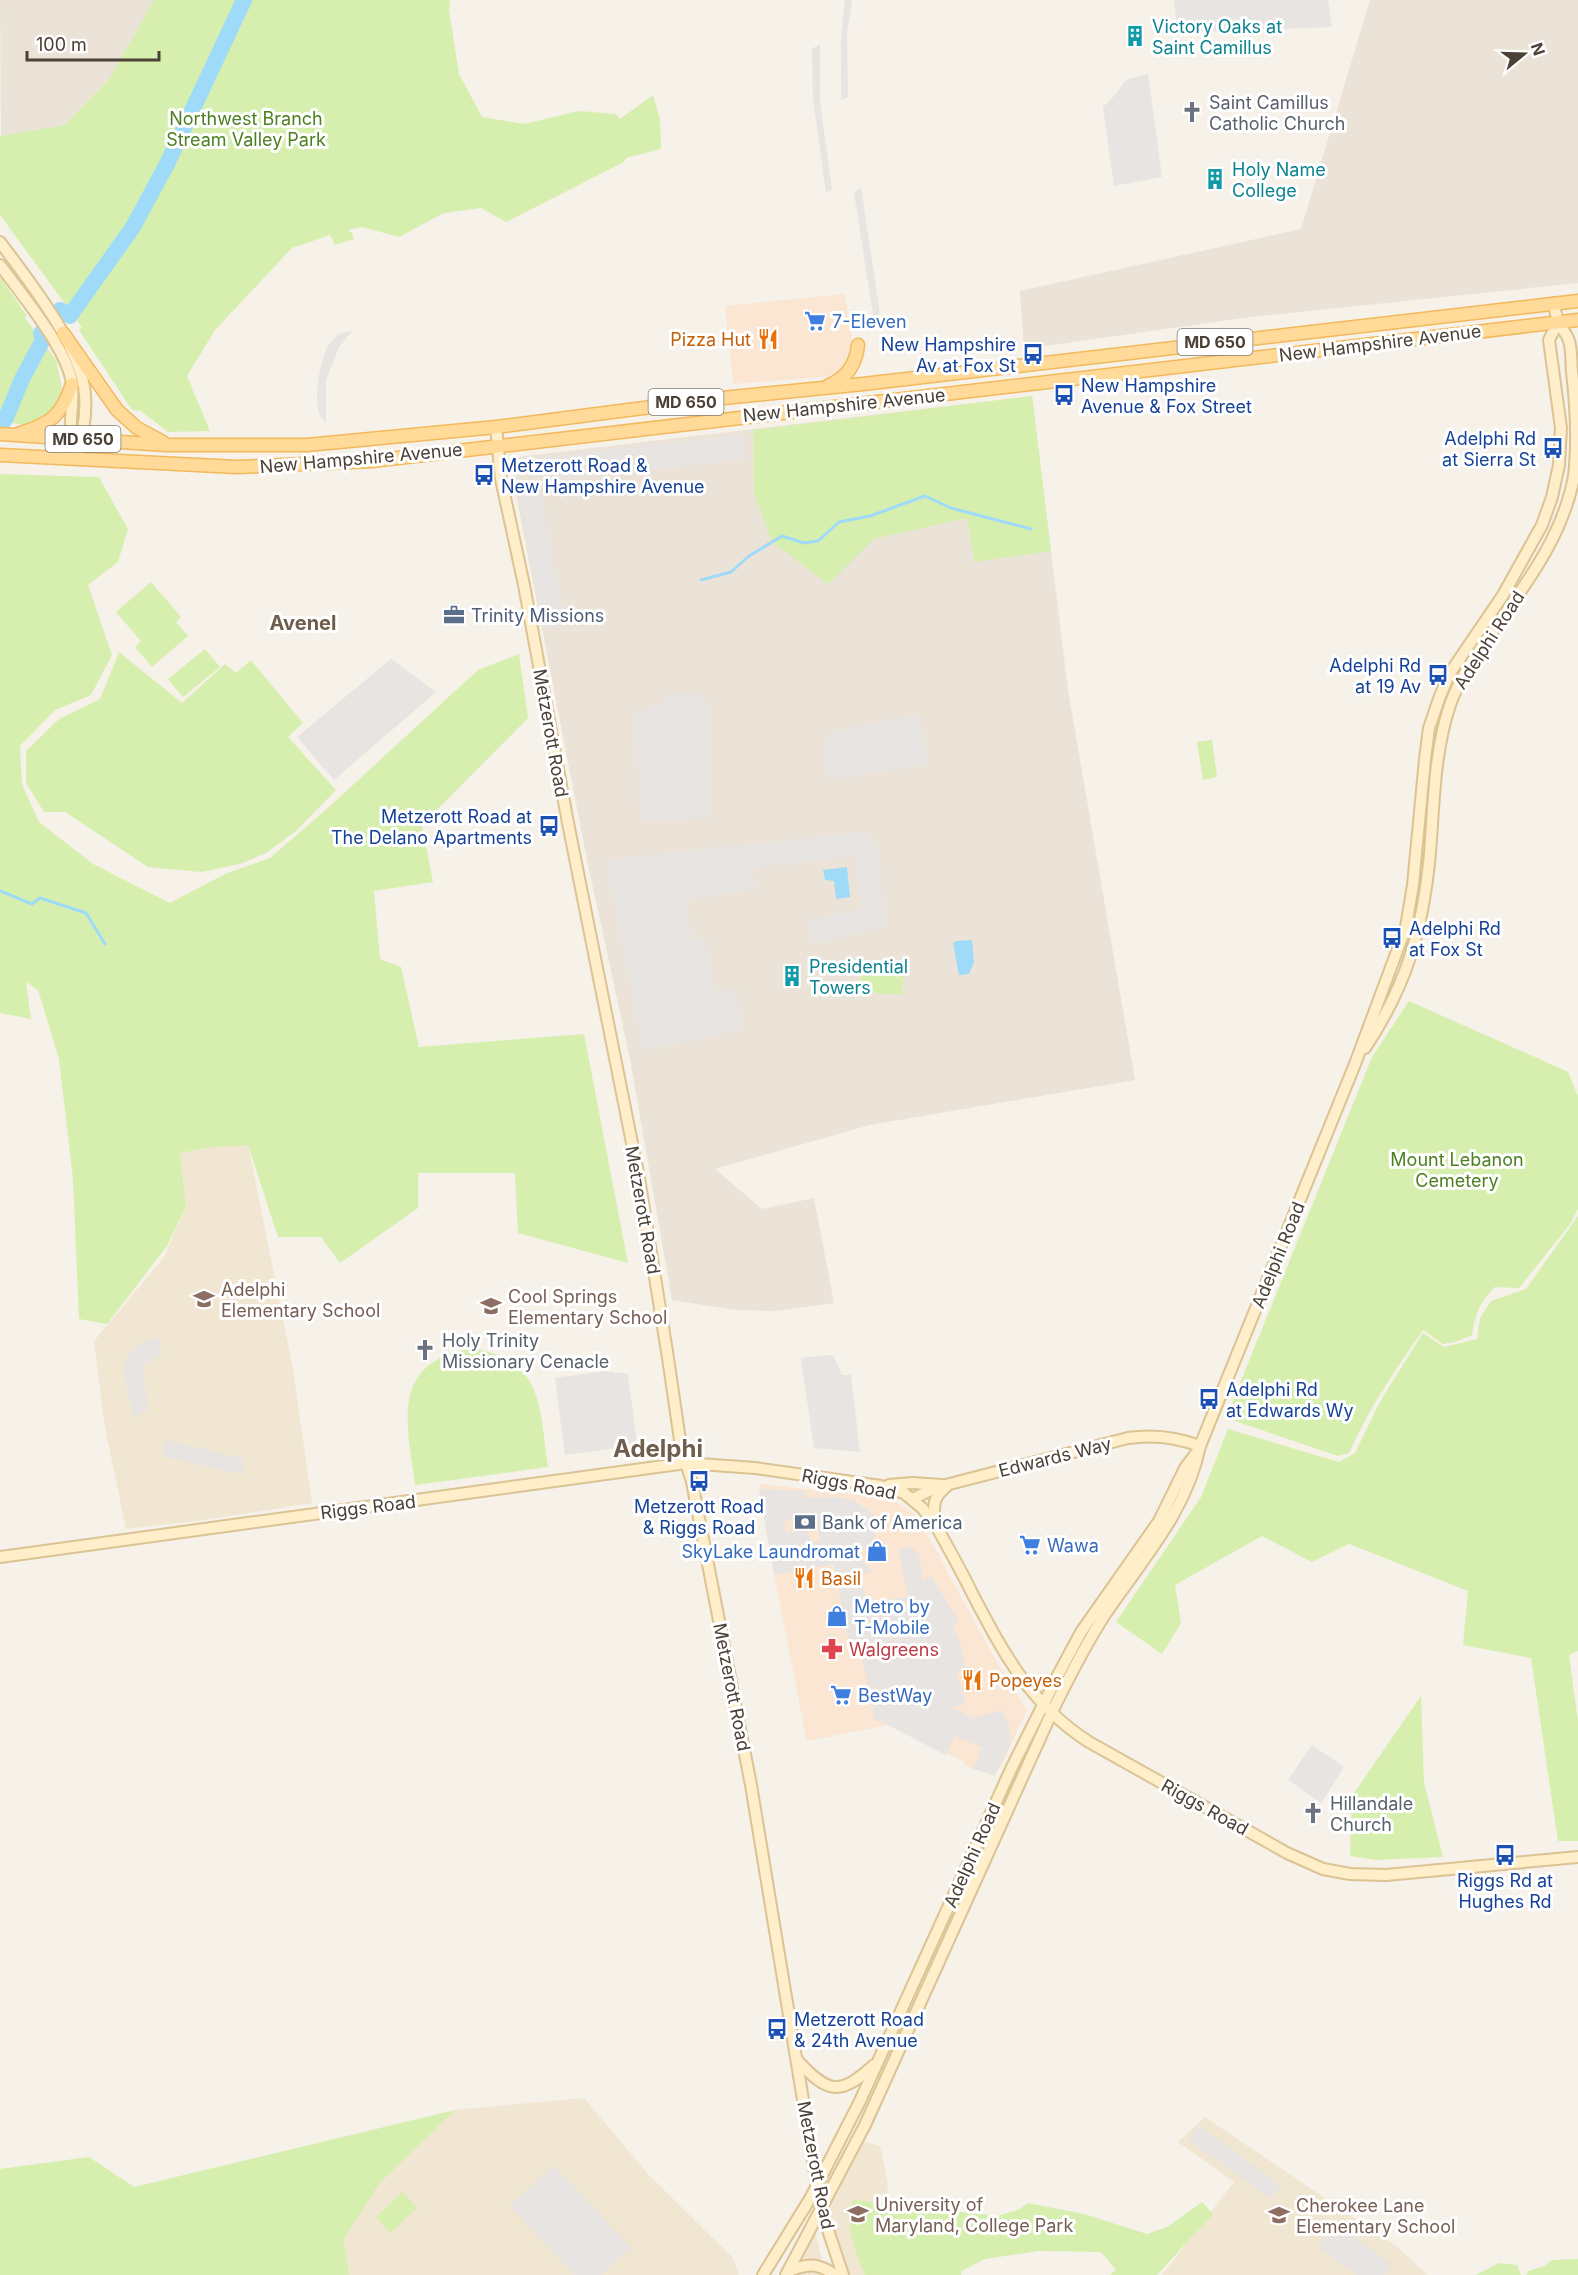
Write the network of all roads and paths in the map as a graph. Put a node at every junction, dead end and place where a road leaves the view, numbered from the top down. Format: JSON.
{"nodes":[{"id":1,"x":0,"y":242,"type":"edge"},
{"id":2,"x":0,"y":265,"type":"edge"},
{"id":3,"x":1578,"y":301,"type":"edge"},
{"id":4,"x":1554,"y":303,"type":"junction"},
{"id":5,"x":1578,"y":320,"type":"edge"},
{"id":6,"x":1558,"y":322,"type":"junction"},
{"id":7,"x":59,"y":338,"type":"junction"},
{"id":8,"x":858,"y":345,"type":"dead end"},
{"id":9,"x":72,"y":384,"type":"junction"},
{"id":10,"x":822,"y":388,"type":"junction"},
{"id":11,"x":495,"y":427,"type":"junction"},
{"id":12,"x":6,"y":435,"type":"edge"},
{"id":13,"x":76,"y":439,"type":"junction"},
{"id":14,"x":166,"y":445,"type":"junction"},
{"id":15,"x":497,"y":447,"type":"junction"},
{"id":16,"x":0,"y":455,"type":"edge"},
{"id":17,"x":76,"y":459,"type":"junction"},
{"id":18,"x":1355,"y":1064,"type":"junction"},
{"id":19,"x":1200,"y":1446,"type":"junction"},
{"id":20,"x":686,"y":1463,"type":"junction"},
{"id":21,"x":948,"y":1485,"type":"junction"},
{"id":22,"x":881,"y":1486,"type":"junction"},
{"id":23,"x":913,"y":1499,"type":"junction"},
{"id":24,"x":934,"y":1522,"type":"junction"},
{"id":25,"x":0,"y":1557,"type":"edge"},
{"id":26,"x":1042,"y":1705,"type":"junction"},
{"id":27,"x":1051,"y":1714,"type":"junction"},
{"id":28,"x":1578,"y":1857,"type":"edge"},
{"id":29,"x":879,"y":2060,"type":"junction"},
{"id":30,"x":798,"y":2061,"type":"junction"},
{"id":31,"x":817,"y":2186,"type":"junction"},
{"id":32,"x":821,"y":2209,"type":"junction"},
{"id":33,"x":787,"y":2273,"type":"edge"},
{"id":34,"x":763,"y":2275,"type":"edge"},
{"id":35,"x":835,"y":2275,"type":"edge"},
{"id":36,"x":843,"y":2275,"type":"edge"}],
"edges":[{"from":1,"to":7,"type":"main road"},
{"from":2,"to":7,"type":"main road"},
{"from":3,"to":4,"type":"main road","name":"New Hampshire Avenue","number":"MD 650"},
{"from":4,"to":6,"type":"main road","name":"Adelphi Road"},
{"from":4,"to":10,"type":"main road","name":"New Hampshire Avenue","number":"MD 650"},
{"from":5,"to":6,"type":"main road","name":"New Hampshire Avenue","number":"MD 650"},
{"from":6,"to":15,"type":"main road","name":"New Hampshire Avenue","number":"MD 650"},
{"from":6,"to":18,"type":"main road","name":"Adelphi Road"},
{"from":6,"to":18,"type":"main road","name":"Adelphi Road"},
{"from":7,"to":9,"type":"main road"},
{"from":7,"to":13,"type":"main road"},
{"from":7,"to":14,"type":"main road"},
{"from":8,"to":10,"type":"main road"},
{"from":9,"to":12,"type":"main road"},
{"from":9,"to":13,"type":"main road"},
{"from":10,"to":11,"type":"main road","name":"New Hampshire Avenue","number":"MD 650"},
{"from":11,"to":14,"type":"main road","name":"New Hampshire Avenue","number":"MD 650"},
{"from":11,"to":15,"type":"main road","name":"Metzerott Road"},
{"from":12,"to":13,"type":"main road","name":"New Hampshire Avenue","number":"MD 650"},
{"from":13,"to":14,"type":"main road","name":"New Hampshire Avenue","number":"MD 650"},
{"from":13,"to":17,"type":"main road"},
{"from":15,"to":17,"type":"main road","name":"New Hampshire Avenue","number":"MD 650"},
{"from":15,"to":20,"type":"main road","name":"Metzerott Road"},
{"from":16,"to":17,"type":"main road","name":"New Hampshire Avenue","number":"MD 650"},
{"from":18,"to":19,"type":"main road","name":"Adelphi Road"},
{"from":19,"to":21,"type":"main road","name":"Edwards Way"},
{"from":19,"to":26,"type":"main road","name":"Adelphi Road"},
{"from":19,"to":27,"type":"main road","name":"Adelphi Road"},
{"from":20,"to":22,"type":"main road","name":"Riggs Road"},
{"from":20,"to":25,"type":"main road","name":"Riggs Road"},
{"from":20,"to":30,"type":"main road","name":"Metzerott Road"},
{"from":21,"to":22,"type":"main road"},
{"from":21,"to":23,"type":"main road","name":"Edwards Way"},
{"from":21,"to":24,"type":"main road"},
{"from":22,"to":23,"type":"main road","name":"Riggs Road"},
{"from":23,"to":24,"type":"main road","name":"Riggs Road"},
{"from":24,"to":26,"type":"main road","name":"Riggs Road"},
{"from":26,"to":27,"type":"main road","name":"Riggs Road"},
{"from":26,"to":29,"type":"main road","name":"Adelphi Road"},
{"from":27,"to":28,"type":"main road","name":"Riggs Road"},
{"from":27,"to":32,"type":"main road","name":"Adelphi Road"},
{"from":29,"to":30,"type":"main road"},
{"from":29,"to":31,"type":"main road","name":"Adelphi Road"},
{"from":30,"to":31,"type":"main road","name":"Metzerott Road"},
{"from":31,"to":32,"type":"main road","name":"Metzerott Road"},
{"from":31,"to":34,"type":"main road","name":"Adelphi Road"},
{"from":32,"to":33,"type":"main road","name":"Adelphi Road"},
{"from":32,"to":36,"type":"main road","name":"Metzerott Road"},
{"from":33,"to":35,"type":"main road"}]}
